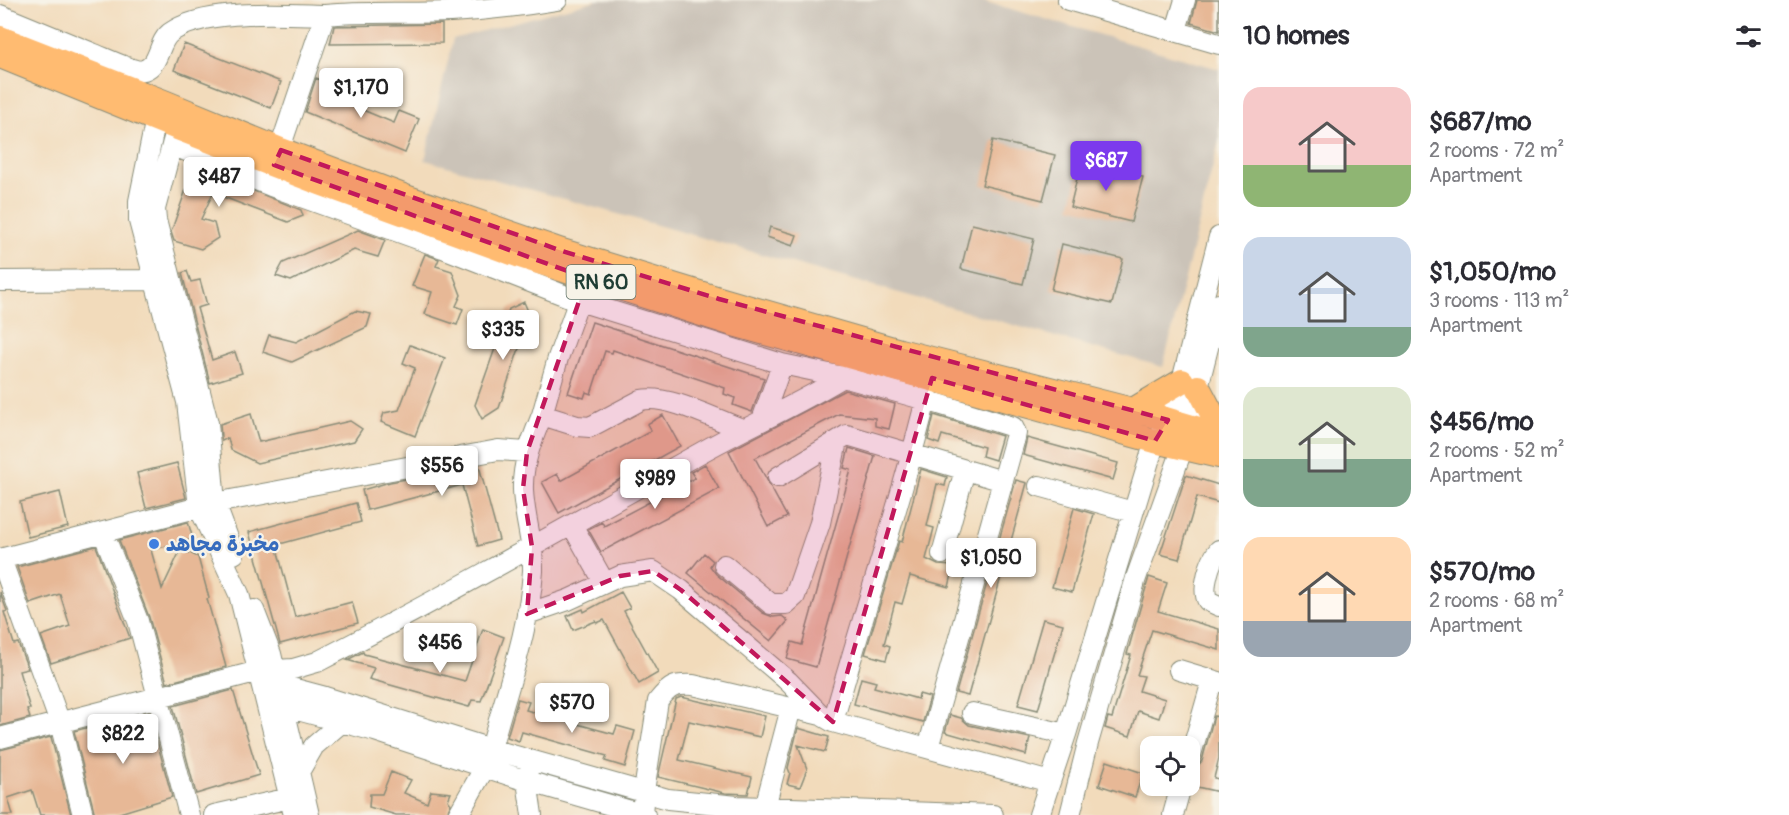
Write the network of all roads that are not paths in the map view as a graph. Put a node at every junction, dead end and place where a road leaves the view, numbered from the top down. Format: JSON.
{"nodes":[{"id":1,"x":557,"y":0,"type":"edge"},
{"id":2,"x":1068,"y":0,"type":"edge"},
{"id":3,"x":1185,"y":0,"type":"edge"},
{"id":4,"x":0,"y":15,"type":"edge"},
{"id":5,"x":324,"y":15,"type":"junction"},
{"id":6,"x":1176,"y":30,"type":"junction"},
{"id":7,"x":0,"y":38,"type":"edge"},
{"id":8,"x":1219,"y":44,"type":"edge"},
{"id":9,"x":0,"y":56,"type":"edge"},
{"id":10,"x":90,"y":62,"type":"junction"},
{"id":11,"x":171,"y":121,"type":"junction"},
{"id":12,"x":278,"y":157,"type":"junction"},
{"id":13,"x":1219,"y":237,"type":"edge"},
{"id":14,"x":587,"y":278,"type":"junction"},
{"id":15,"x":154,"y":280,"type":"junction"},
{"id":16,"x":0,"y":281,"type":"edge"},
{"id":17,"x":579,"y":301,"type":"junction"},
{"id":18,"x":1219,"y":304,"type":"edge"},
{"id":19,"x":1213,"y":351,"type":"edge"},
{"id":20,"x":868,"y":362,"type":"junction"},
{"id":21,"x":782,"y":364,"type":"junction"},
{"id":22,"x":843,"y":377,"type":"junction"},
{"id":23,"x":1190,"y":384,"type":"junction"},
{"id":24,"x":929,"y":389,"type":"junction"},
{"id":25,"x":1133,"y":410,"type":"junction"},
{"id":26,"x":542,"y":415,"type":"junction"},
{"id":27,"x":762,"y":420,"type":"junction"},
{"id":28,"x":1219,"y":427,"type":"edge"},
{"id":29,"x":742,"y":429,"type":"junction"},
{"id":30,"x":1180,"y":431,"type":"junction"},
{"id":31,"x":1219,"y":435,"type":"edge"},
{"id":32,"x":837,"y":441,"type":"junction"},
{"id":33,"x":1155,"y":441,"type":"junction"},
{"id":34,"x":526,"y":452,"type":"junction"},
{"id":35,"x":913,"y":454,"type":"junction"},
{"id":36,"x":1219,"y":456,"type":"edge"},
{"id":37,"x":965,"y":470,"type":"junction"},
{"id":38,"x":778,"y":477,"type":"dead end"},
{"id":39,"x":1003,"y":481,"type":"junction"},
{"id":40,"x":1039,"y":486,"type":"dead end"},
{"id":41,"x":207,"y":505,"type":"junction"},
{"id":42,"x":1133,"y":512,"type":"junction"},
{"id":43,"x":572,"y":525,"type":"junction"},
{"id":44,"x":103,"y":532,"type":"junction"},
{"id":45,"x":532,"y":547,"type":"junction"},
{"id":46,"x":1219,"y":550,"type":"edge"},
{"id":47,"x":942,"y":554,"type":"dead end"},
{"id":48,"x":0,"y":559,"type":"edge"},
{"id":49,"x":724,"y":565,"type":"dead end"},
{"id":50,"x":604,"y":582,"type":"junction"},
{"id":51,"x":1219,"y":606,"type":"edge"},
{"id":52,"x":527,"y":614,"type":"junction"},
{"id":53,"x":317,"y":662,"type":"junction"},
{"id":54,"x":1179,"y":670,"type":"dead end"},
{"id":55,"x":1215,"y":682,"type":"edge"},
{"id":56,"x":270,"y":687,"type":"junction"},
{"id":57,"x":325,"y":697,"type":"junction"},
{"id":58,"x":157,"y":698,"type":"junction"},
{"id":59,"x":791,"y":708,"type":"junction"},
{"id":60,"x":972,"y":713,"type":"dead end"},
{"id":61,"x":827,"y":719,"type":"junction"},
{"id":62,"x":342,"y":722,"type":"junction"},
{"id":63,"x":60,"y":723,"type":"junction"},
{"id":64,"x":1066,"y":734,"type":"junction"},
{"id":65,"x":1197,"y":736,"type":"edge"},
{"id":66,"x":0,"y":738,"type":"edge"},
{"id":67,"x":928,"y":748,"type":"junction"},
{"id":68,"x":488,"y":758,"type":"junction"},
{"id":69,"x":529,"y":761,"type":"junction"},
{"id":70,"x":299,"y":772,"type":"junction"},
{"id":71,"x":526,"y":781,"type":"junction"},
{"id":72,"x":1050,"y":782,"type":"junction"},
{"id":73,"x":644,"y":791,"type":"junction"},
{"id":74,"x":1178,"y":796,"type":"edge"},
{"id":75,"x":292,"y":807,"type":"edge"},
{"id":76,"x":765,"y":807,"type":"junction"},
{"id":77,"x":828,"y":812,"type":"edge"},
{"id":78,"x":644,"y":814,"type":"edge"},
{"id":79,"x":83,"y":815,"type":"edge"},
{"id":80,"x":189,"y":815,"type":"edge"},
{"id":81,"x":214,"y":815,"type":"edge"},
{"id":82,"x":309,"y":815,"type":"edge"},
{"id":83,"x":458,"y":815,"type":"edge"},
{"id":84,"x":532,"y":815,"type":"edge"},
{"id":85,"x":993,"y":815,"type":"edge"},
{"id":86,"x":1039,"y":815,"type":"edge"},
{"id":87,"x":1070,"y":815,"type":"edge"},
{"id":88,"x":1173,"y":815,"type":"edge"}],
"edges":[{"from":1,"to":5,"type":"street"},
{"from":2,"to":6,"type":"street"},
{"from":3,"to":6,"type":"street"},
{"from":4,"to":10,"type":"street"},
{"from":5,"to":10,"type":"street"},
{"from":5,"to":12,"type":"street"},
{"from":6,"to":8,"type":"street"},
{"from":7,"to":10,"type":"main road","number":"RN 60"},
{"from":9,"to":11,"type":"main road","number":"RN 60"},
{"from":10,"to":11,"type":"main road","number":"RN 60"},
{"from":11,"to":12,"type":"main road","number":"RN 60"},
{"from":11,"to":15,"type":"street"},
{"from":11,"to":17,"type":"street"},
{"from":11,"to":41,"type":"street"},
{"from":12,"to":14,"type":"main road","number":"RN 60"},
{"from":12,"to":25,"type":"main road","number":"RN 60"},
{"from":13,"to":23,"type":"street"},
{"from":14,"to":17,"type":"street"},
{"from":14,"to":20,"type":"main road","number":"RN 60"},
{"from":15,"to":16,"type":"street"},
{"from":15,"to":41,"type":"street"},
{"from":17,"to":21,"type":"street"},
{"from":17,"to":26,"type":"street"},
{"from":18,"to":19,"type":"street"},
{"from":19,"to":23,"type":"street"},
{"from":20,"to":22,"type":"street"},
{"from":20,"to":24,"type":"main road","number":"RN 60"},
{"from":21,"to":22,"type":"street"},
{"from":21,"to":27,"type":"street"},
{"from":22,"to":24,"type":"street"},
{"from":22,"to":27,"type":"street"},
{"from":23,"to":25,"type":"main road"},
{"from":23,"to":28,"type":"main road"},
{"from":23,"to":30,"type":"street"},
{"from":24,"to":33,"type":"main road","number":"RN 60"},
{"from":24,"to":35,"type":"street"},
{"from":24,"to":39,"type":"street"},
{"from":25,"to":30,"type":"main road","number":"RN 60"},
{"from":26,"to":29,"type":"street"},
{"from":26,"to":34,"type":"street"},
{"from":27,"to":29,"type":"street"},
{"from":29,"to":43,"type":"street"},
{"from":30,"to":31,"type":"main road","number":"RN 60"},
{"from":30,"to":33,"type":"main road","number":"RN 60"},
{"from":30,"to":36,"type":"main road","number":"RN 60"},
{"from":30,"to":87,"type":"street"},
{"from":32,"to":35,"type":"street"},
{"from":32,"to":38,"type":"street"},
{"from":32,"to":49,"type":"street"},
{"from":33,"to":42,"type":"street"},
{"from":34,"to":41,"type":"street"},
{"from":34,"to":45,"type":"street"},
{"from":35,"to":37,"type":"street"},
{"from":35,"to":61,"type":"street"},
{"from":37,"to":39,"type":"street"},
{"from":37,"to":47,"type":"street"},
{"from":39,"to":67,"type":"street"},
{"from":40,"to":42,"type":"street"},
{"from":41,"to":44,"type":"street"},
{"from":41,"to":56,"type":"street"},
{"from":42,"to":64,"type":"street"},
{"from":43,"to":45,"type":"street"},
{"from":43,"to":50,"type":"street"},
{"from":44,"to":48,"type":"street"},
{"from":44,"to":58,"type":"street"},
{"from":45,"to":52,"type":"street"},
{"from":45,"to":53,"type":"street"},
{"from":46,"to":51,"type":"street"},
{"from":48,"to":63,"type":"street"},
{"from":50,"to":52,"type":"street"},
{"from":50,"to":61,"type":"street"},
{"from":52,"to":68,"type":"street"},
{"from":53,"to":56,"type":"street"},
{"from":53,"to":57,"type":"street"},
{"from":54,"to":55,"type":"street"},
{"from":55,"to":65,"type":"street"},
{"from":56,"to":57,"type":"street"},
{"from":56,"to":58,"type":"street"},
{"from":56,"to":62,"type":"street"},
{"from":56,"to":70,"type":"street"},
{"from":56,"to":75,"type":"street"},
{"from":57,"to":68,"type":"street"},
{"from":58,"to":63,"type":"street"},
{"from":58,"to":80,"type":"street"},
{"from":59,"to":61,"type":"street"},
{"from":59,"to":73,"type":"street"},
{"from":59,"to":76,"type":"street"},
{"from":60,"to":64,"type":"street"},
{"from":61,"to":67,"type":"street"},
{"from":62,"to":68,"type":"street"},
{"from":62,"to":70,"type":"street"},
{"from":63,"to":66,"type":"street"},
{"from":63,"to":79,"type":"street"},
{"from":64,"to":72,"type":"street"},
{"from":67,"to":72,"type":"street"},
{"from":68,"to":69,"type":"street"},
{"from":68,"to":71,"type":"street"},
{"from":68,"to":83,"type":"street"},
{"from":69,"to":71,"type":"street"},
{"from":69,"to":73,"type":"street"},
{"from":70,"to":82,"type":"street"},
{"from":71,"to":78,"type":"street"},
{"from":71,"to":84,"type":"street"},
{"from":72,"to":86,"type":"street"},
{"from":73,"to":76,"type":"street"},
{"from":73,"to":78,"type":"street"},
{"from":74,"to":88,"type":"street"},
{"from":75,"to":81,"type":"street"},
{"from":76,"to":77,"type":"street"},
{"from":77,"to":85,"type":"street"}]}
